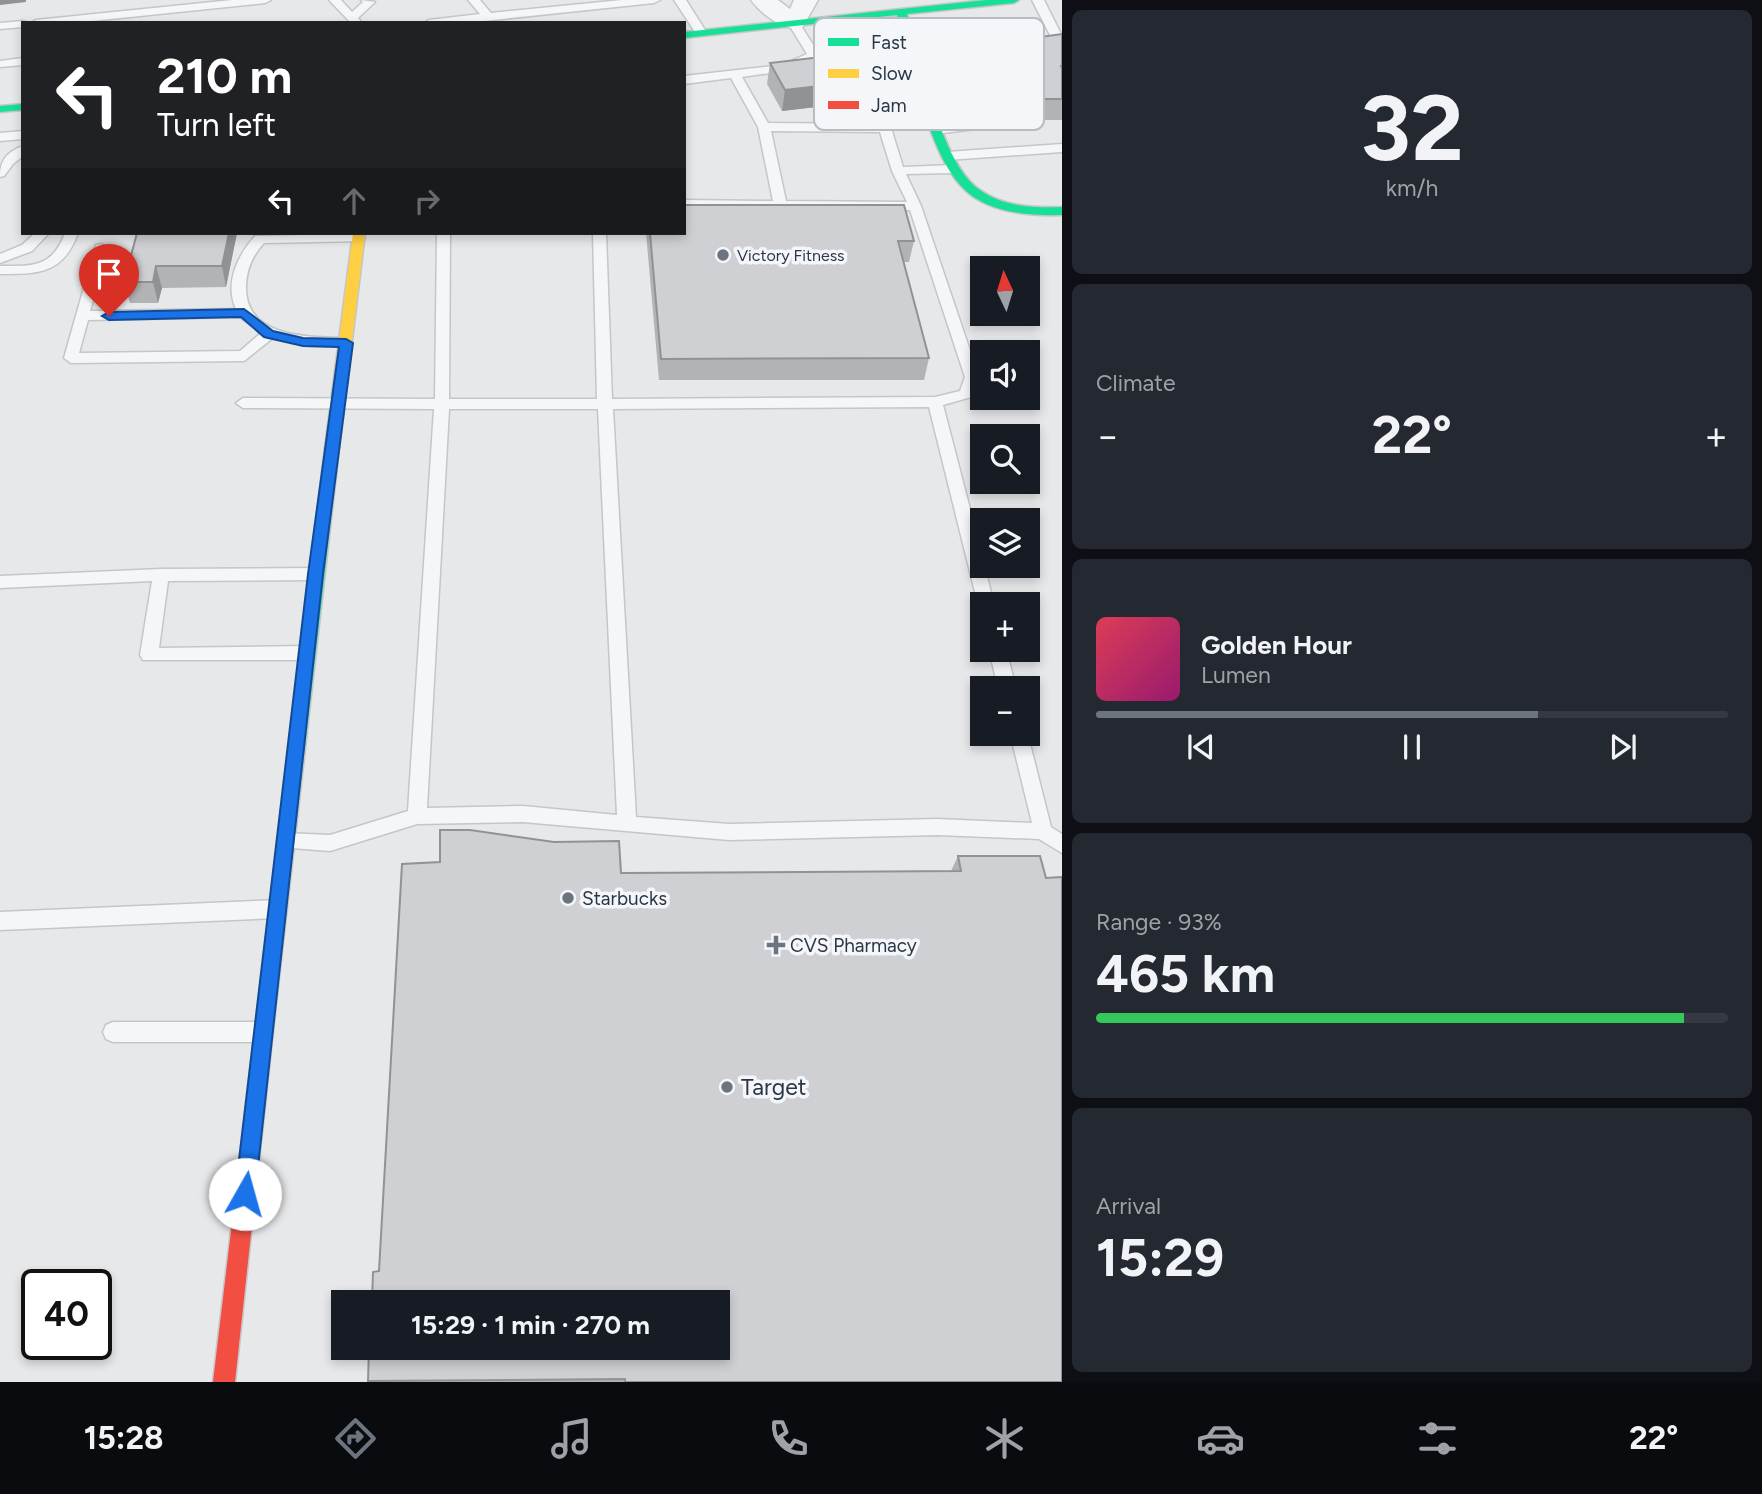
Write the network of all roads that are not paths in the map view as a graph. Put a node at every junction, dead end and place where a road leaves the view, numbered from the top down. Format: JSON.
{"nodes":[{"id":1,"x":265,"y":0,"type":"edge"},
{"id":2,"x":335,"y":0,"type":"edge"},
{"id":3,"x":367,"y":0,"type":"edge"},
{"id":4,"x":474,"y":0,"type":"edge"},
{"id":5,"x":654,"y":0,"type":"edge"},
{"id":6,"x":680,"y":0,"type":"edge"},
{"id":7,"x":763,"y":0,"type":"edge"},
{"id":8,"x":806,"y":0,"type":"edge"},
{"id":9,"x":1014,"y":0,"type":"edge"},
{"id":10,"x":1038,"y":0,"type":"edge"},
{"id":11,"x":538,"y":6,"type":"edge"},
{"id":12,"x":899,"y":6,"type":"edge"},
{"id":13,"x":488,"y":17,"type":"junction"},
{"id":14,"x":825,"y":18,"type":"edge"},
{"id":15,"x":355,"y":20,"type":"edge"},
{"id":16,"x":814,"y":20,"type":"edge"},
{"id":17,"x":56,"y":21,"type":"edge"},
{"id":18,"x":449,"y":21,"type":"edge"},
{"id":19,"x":794,"y":23,"type":"junction"},
{"id":20,"x":21,"y":24,"type":"edge"},
{"id":21,"x":0,"y":26,"type":"edge"},
{"id":22,"x":701,"y":33,"type":"junction"},
{"id":23,"x":686,"y":35,"type":"edge"},
{"id":24,"x":1061,"y":44,"type":"edge"},
{"id":25,"x":814,"y":55,"type":"joint"},
{"id":26,"x":21,"y":61,"type":"edge"},
{"id":27,"x":0,"y":64,"type":"edge"},
{"id":28,"x":735,"y":75,"type":"junction"},
{"id":29,"x":686,"y":80,"type":"edge"},
{"id":30,"x":21,"y":107,"type":"edge"},
{"id":31,"x":0,"y":109,"type":"edge"},
{"id":32,"x":764,"y":127,"type":"junction"},
{"id":33,"x":814,"y":127,"type":"edge"},
{"id":34,"x":886,"y":130,"type":"edge"},
{"id":35,"x":946,"y":130,"type":"edge"},
{"id":36,"x":939,"y":131,"type":"joint"},
{"id":37,"x":21,"y":135,"type":"edge"},
{"id":38,"x":0,"y":137,"type":"edge"},
{"id":39,"x":1062,"y":148,"type":"edge"},
{"id":40,"x":21,"y":151,"type":"edge"},
{"id":41,"x":950,"y":162,"type":"junction"},
{"id":42,"x":898,"y":172,"type":"junction"},
{"id":43,"x":0,"y":173,"type":"edge"},
{"id":44,"x":780,"y":203,"type":"junction"},
{"id":45,"x":686,"y":204,"type":"edge"},
{"id":46,"x":915,"y":206,"type":"junction"},
{"id":47,"x":1062,"y":211,"type":"edge"},
{"id":48,"x":39,"y":235,"type":"edge"},
{"id":49,"x":70,"y":235,"type":"edge"},
{"id":50,"x":359,"y":235,"type":"edge"},
{"id":51,"x":443,"y":235,"type":"edge"},
{"id":52,"x":599,"y":235,"type":"edge"},
{"id":53,"x":101,"y":248,"type":"dead end"},
{"id":54,"x":0,"y":258,"type":"edge"},
{"id":55,"x":0,"y":270,"type":"edge"},
{"id":56,"x":244,"y":313,"type":"junction"},
{"id":57,"x":82,"y":316,"type":"junction"},
{"id":58,"x":269,"y":334,"type":"junction"},
{"id":59,"x":346,"y":343,"type":"junction"},
{"id":60,"x":339,"y":402,"type":"junction"},
{"id":61,"x":935,"y":402,"type":"junction"},
{"id":62,"x":243,"y":403,"type":"dead end"},
{"id":63,"x":605,"y":403,"type":"junction"},
{"id":64,"x":442,"y":404,"type":"junction"},
{"id":65,"x":316,"y":574,"type":"junction"},
{"id":66,"x":161,"y":575,"type":"junction"},
{"id":67,"x":0,"y":582,"type":"edge"},
{"id":68,"x":983,"y":592,"type":"edge"},
{"id":69,"x":307,"y":653,"type":"junction"},
{"id":70,"x":1021,"y":746,"type":"edge"},
{"id":71,"x":417,"y":816,"type":"junction"},
{"id":72,"x":627,"y":824,"type":"junction"},
{"id":73,"x":1043,"y":831,"type":"junction"},
{"id":74,"x":286,"y":841,"type":"junction"},
{"id":75,"x":1062,"y":845,"type":"edge"},
{"id":76,"x":277,"y":909,"type":"junction"},
{"id":77,"x":0,"y":921,"type":"edge"},
{"id":78,"x":113,"y":1032,"type":"dead end"},
{"id":79,"x":264,"y":1032,"type":"junction"},
{"id":80,"x":224,"y":1382,"type":"edge"}],
"edges":[{"from":1,"to":17,"type":"lane"},
{"from":2,"to":15,"type":"lane"},
{"from":3,"to":15,"type":"lane"},
{"from":4,"to":13,"type":"lane"},
{"from":5,"to":11,"type":"lane"},
{"from":6,"to":22,"type":"lane"},
{"from":7,"to":19,"type":"street"},
{"from":8,"to":19,"type":"street"},
{"from":9,"to":12,"type":"street"},
{"from":10,"to":24,"type":"lane"},
{"from":11,"to":13,"type":"lane"},
{"from":12,"to":14,"type":"street"},
{"from":13,"to":18,"type":"lane"},
{"from":16,"to":19,"type":"street"},
{"from":19,"to":22,"type":"street"},
{"from":19,"to":25,"type":"lane"},
{"from":20,"to":21,"type":"lane"},
{"from":22,"to":23,"type":"street"},
{"from":25,"to":28,"type":"lane"},
{"from":26,"to":27,"type":"lane"},
{"from":28,"to":29,"type":"lane"},
{"from":28,"to":32,"type":"lane"},
{"from":30,"to":31,"type":"street"},
{"from":32,"to":33,"type":"lane"},
{"from":32,"to":44,"type":"lane"},
{"from":34,"to":42,"type":"lane"},
{"from":35,"to":36,"type":"lane"},
{"from":36,"to":41,"type":"street"},
{"from":37,"to":38,"type":"lane"},
{"from":39,"to":41,"type":"lane"},
{"from":40,"to":43,"type":"lane"},
{"from":41,"to":42,"type":"lane"},
{"from":41,"to":47,"type":"street"},
{"from":42,"to":46,"type":"lane"},
{"from":44,"to":45,"type":"lane"},
{"from":44,"to":46,"type":"lane"},
{"from":46,"to":61,"type":"lane"},
{"from":48,"to":54,"type":"lane"},
{"from":49,"to":55,"type":"lane"},
{"from":50,"to":56,"type":"lane"},
{"from":50,"to":59,"type":"street"},
{"from":51,"to":64,"type":"lane"},
{"from":52,"to":63,"type":"lane"},
{"from":53,"to":57,"type":"lane"},
{"from":56,"to":57,"type":"lane"},
{"from":56,"to":58,"type":"lane"},
{"from":57,"to":58,"type":"lane"},
{"from":58,"to":59,"type":"lane"},
{"from":59,"to":60,"type":"street"},
{"from":60,"to":62,"type":"lane"},
{"from":60,"to":64,"type":"lane"},
{"from":60,"to":65,"type":"street"},
{"from":61,"to":63,"type":"lane"},
{"from":61,"to":68,"type":"lane"},
{"from":63,"to":64,"type":"lane"},
{"from":63,"to":72,"type":"lane"},
{"from":64,"to":71,"type":"lane"},
{"from":65,"to":66,"type":"lane"},
{"from":65,"to":69,"type":"street"},
{"from":66,"to":67,"type":"lane"},
{"from":66,"to":69,"type":"lane"},
{"from":69,"to":74,"type":"street"},
{"from":70,"to":73,"type":"lane"},
{"from":71,"to":72,"type":"lane"},
{"from":71,"to":74,"type":"lane"},
{"from":72,"to":73,"type":"lane"},
{"from":73,"to":75,"type":"lane"},
{"from":74,"to":76,"type":"street"},
{"from":76,"to":77,"type":"lane"},
{"from":76,"to":79,"type":"street"},
{"from":78,"to":79,"type":"lane"},
{"from":79,"to":80,"type":"street"}]}
